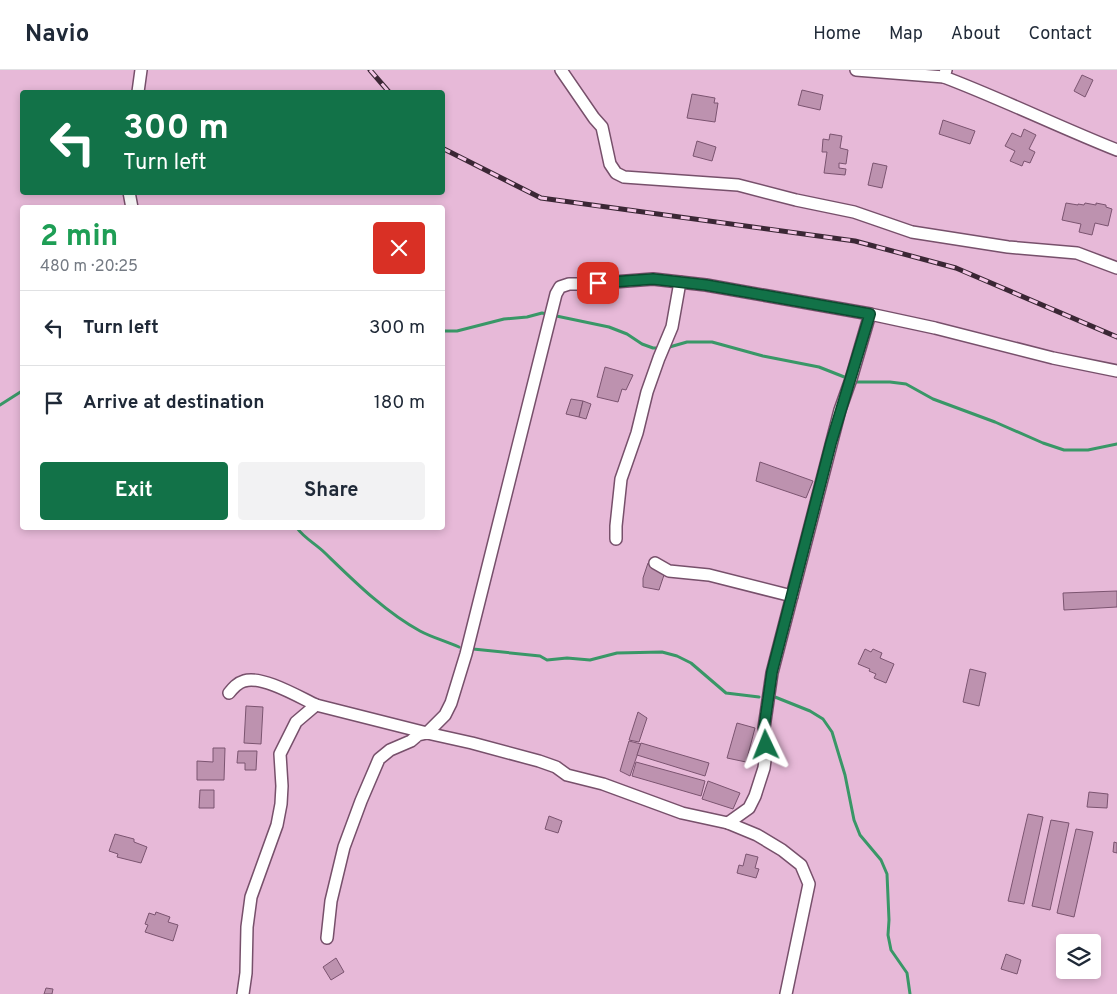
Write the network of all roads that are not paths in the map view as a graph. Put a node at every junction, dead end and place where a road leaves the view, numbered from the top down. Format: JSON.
{"nodes":[{"id":1,"x":141,"y":70,"type":"edge"},
{"id":2,"x":560,"y":70,"type":"edge"},
{"id":3,"x":856,"y":70,"type":"edge"},
{"id":4,"x":945,"y":74,"type":"edge"},
{"id":5,"x":138,"y":90,"type":"edge"},
{"id":6,"x":1117,"y":150,"type":"edge"},
{"id":7,"x":1117,"y":268,"type":"edge"},
{"id":8,"x":680,"y":282,"type":"junction"},
{"id":9,"x":870,"y":314,"type":"junction"},
{"id":10,"x":1117,"y":371,"type":"edge"},
{"id":11,"x":616,"y":539,"type":"dead end"},
{"id":12,"x":655,"y":562,"type":"dead end"},
{"id":13,"x":792,"y":596,"type":"junction"},
{"id":14,"x":229,"y":693,"type":"dead end"},
{"id":15,"x":316,"y":705,"type":"junction"},
{"id":16,"x":427,"y":733,"type":"junction"},
{"id":17,"x":728,"y":824,"type":"junction"},
{"id":18,"x":327,"y":938,"type":"dead end"},
{"id":19,"x":243,"y":994,"type":"edge"},
{"id":20,"x":786,"y":994,"type":"edge"}],
"edges":[{"from":1,"to":5,"type":"street"},
{"from":2,"to":7,"type":"street"},
{"from":3,"to":4,"type":"street"},
{"from":4,"to":6,"type":"street"},
{"from":8,"to":9,"type":"street"},
{"from":8,"to":11,"type":"street"},
{"from":8,"to":16,"type":"street"},
{"from":9,"to":10,"type":"street"},
{"from":9,"to":13,"type":"street"},
{"from":12,"to":13,"type":"street"},
{"from":13,"to":17,"type":"street"},
{"from":14,"to":15,"type":"street"},
{"from":15,"to":16,"type":"street"},
{"from":15,"to":19,"type":"street"},
{"from":16,"to":17,"type":"street"},
{"from":16,"to":18,"type":"street"},
{"from":17,"to":20,"type":"street"}]}
